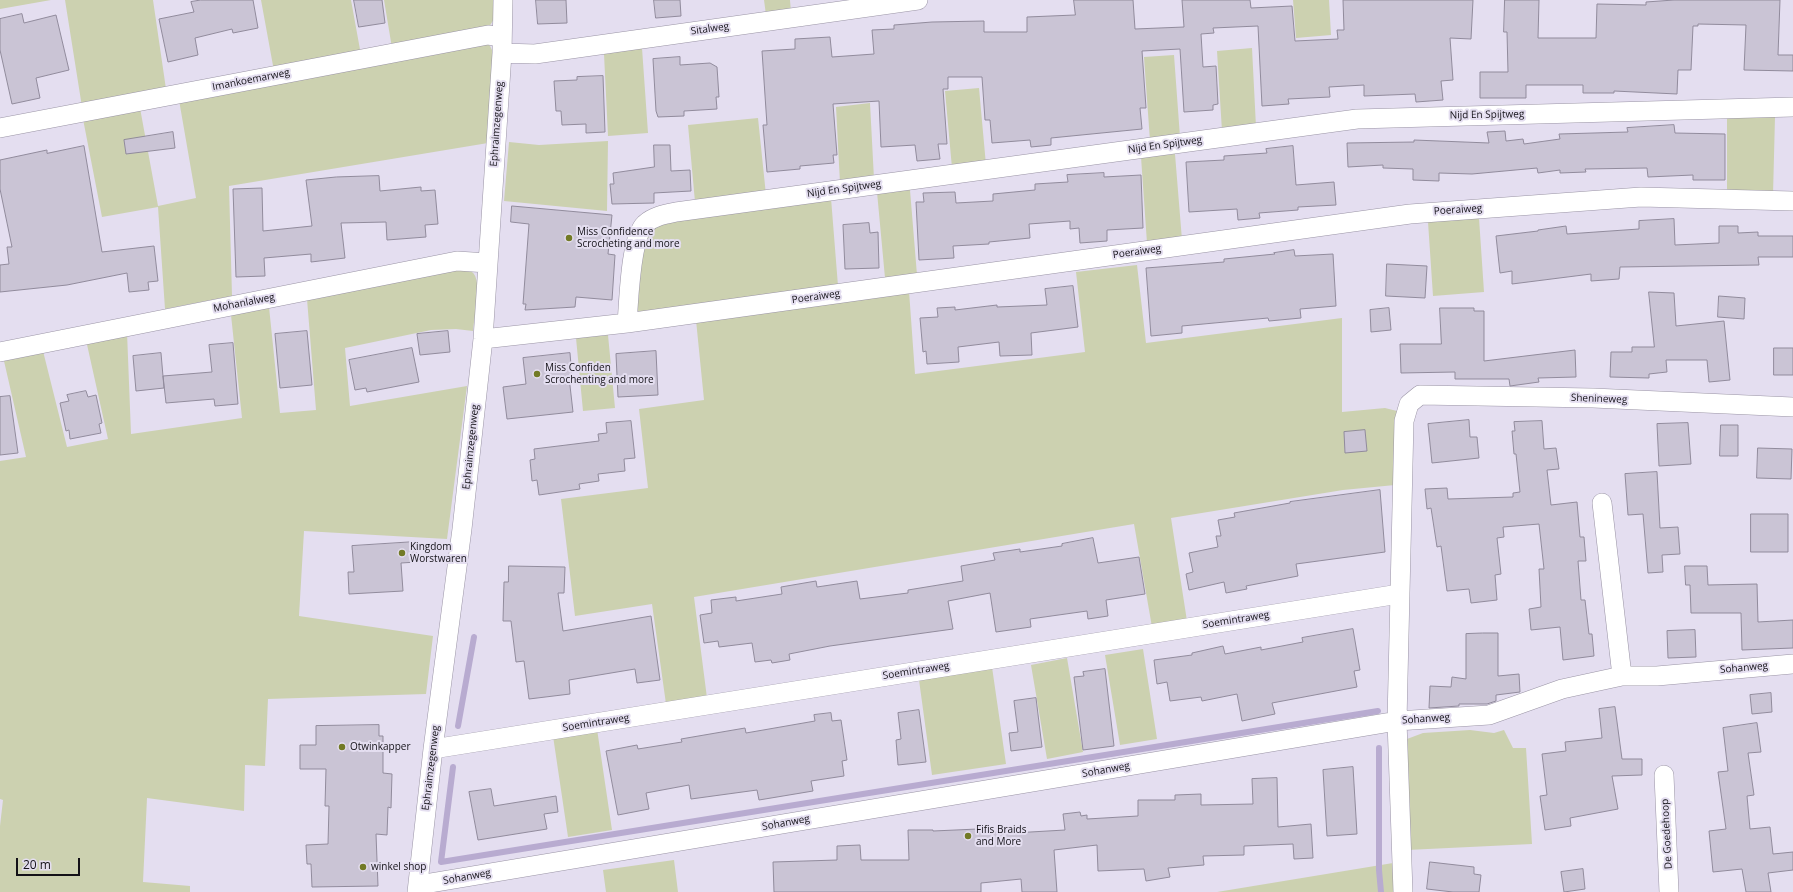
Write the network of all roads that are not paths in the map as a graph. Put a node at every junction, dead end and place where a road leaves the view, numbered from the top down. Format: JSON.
{"nodes":[{"id":1,"x":503,"y":0,"type":"edge"},
{"id":2,"x":918,"y":0,"type":"edge"},
{"id":3,"x":502,"y":45,"type":"junction"},
{"id":4,"x":1793,"y":107,"type":"edge"},
{"id":5,"x":0,"y":128,"type":"edge"},
{"id":6,"x":1793,"y":201,"type":"edge"},
{"id":7,"x":488,"y":263,"type":"junction"},
{"id":8,"x":627,"y":323,"type":"junction"},
{"id":9,"x":483,"y":339,"type":"junction"},
{"id":10,"x":0,"y":352,"type":"edge"},
{"id":11,"x":1793,"y":408,"type":"edge"},
{"id":12,"x":1602,"y":503,"type":"dead end"},
{"id":13,"x":1399,"y":594,"type":"junction"},
{"id":14,"x":1793,"y":664,"type":"edge"},
{"id":15,"x":1622,"y":676,"type":"junction"},
{"id":16,"x":1397,"y":721,"type":"junction"},
{"id":17,"x":433,"y":749,"type":"junction"},
{"id":18,"x":1664,"y":775,"type":"dead end"},
{"id":19,"x":418,"y":889,"type":"edge"},
{"id":20,"x":1403,"y":892,"type":"edge"},
{"id":21,"x":1669,"y":892,"type":"edge"}],
"edges":[{"from":1,"to":3,"type":"street","name":"Ephraimzegenweg"},
{"from":2,"to":3,"type":"street","name":"Sitalweg"},
{"from":3,"to":5,"type":"street","name":"Imankoemarweg"},
{"from":3,"to":7,"type":"street","name":"Ephraimzegenweg"},
{"from":4,"to":8,"type":"street","name":"Nijd En Spijtweg"},
{"from":6,"to":8,"type":"street","name":"Poeraiweg"},
{"from":7,"to":9,"type":"street","name":"Ephraimzegenweg"},
{"from":7,"to":10,"type":"street","name":"Mohanlalweg"},
{"from":8,"to":9,"type":"street","name":"Poeraiweg"},
{"from":9,"to":17,"type":"street","name":"Ephraimzegenweg"},
{"from":11,"to":13,"type":"street","name":"Shenineweg"},
{"from":12,"to":15,"type":"street"},
{"from":13,"to":16,"type":"street"},
{"from":13,"to":17,"type":"street","name":"Soemintraweg"},
{"from":14,"to":15,"type":"street","name":"Sohanweg"},
{"from":15,"to":16,"type":"street","name":"Sohanweg"},
{"from":16,"to":19,"type":"street","name":"Sohanweg"},
{"from":16,"to":20,"type":"street"},
{"from":17,"to":19,"type":"street","name":"Ephraimzegenweg"},
{"from":18,"to":21,"type":"street","name":"De Goedehoop"}]}
